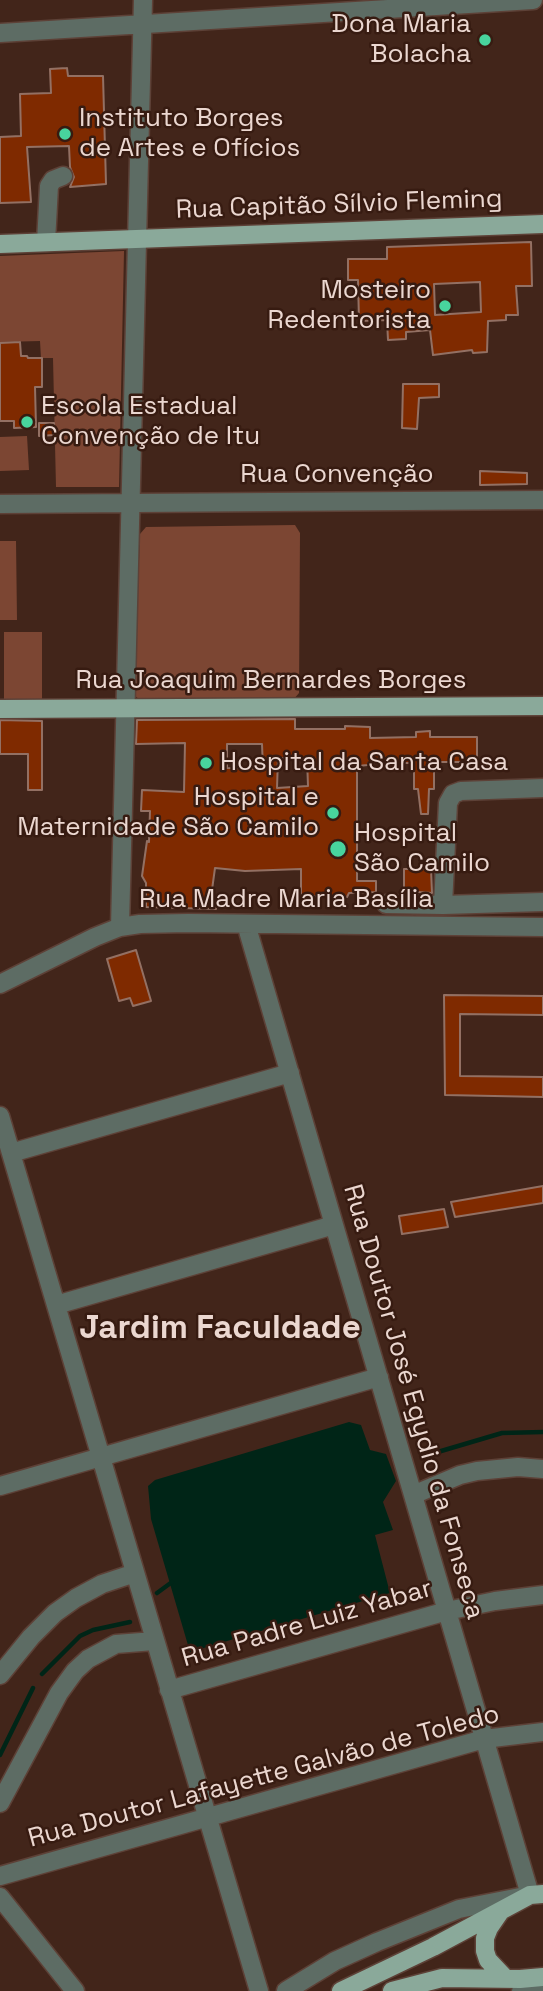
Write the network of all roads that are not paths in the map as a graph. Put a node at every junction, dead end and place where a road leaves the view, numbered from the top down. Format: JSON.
{"nodes":[{"id":1,"x":143,"y":0,"type":"edge"},
{"id":2,"x":533,"y":0,"type":"edge"},
{"id":3,"x":143,"y":24,"type":"junction"},
{"id":4,"x":0,"y":33,"type":"edge"},
{"id":5,"x":63,"y":176,"type":"dead end"},
{"id":6,"x":543,"y":224,"type":"edge"},
{"id":7,"x":138,"y":238,"type":"junction"},
{"id":8,"x":46,"y":242,"type":"junction"},
{"id":9,"x":0,"y":244,"type":"edge"},
{"id":10,"x":543,"y":500,"type":"edge"},
{"id":11,"x":131,"y":503,"type":"junction"},
{"id":12,"x":0,"y":504,"type":"edge"},
{"id":13,"x":543,"y":706,"type":"edge"},
{"id":14,"x":125,"y":708,"type":"junction"},
{"id":15,"x":0,"y":709,"type":"edge"},
{"id":16,"x":543,"y":788,"type":"edge"},
{"id":17,"x":543,"y":902,"type":"edge"},
{"id":18,"x":386,"y":904,"type":"dead end"},
{"id":19,"x":443,"y":905,"type":"junction"},
{"id":20,"x":246,"y":924,"type":"junction"},
{"id":21,"x":120,"y":927,"type":"junction"},
{"id":22,"x":543,"y":927,"type":"edge"},
{"id":23,"x":0,"y":984,"type":"edge"},
{"id":24,"x":289,"y":1073,"type":"junction"},
{"id":25,"x":0,"y":1116,"type":"edge"},
{"id":26,"x":11,"y":1153,"type":"junction"},
{"id":27,"x":334,"y":1225,"type":"junction"},
{"id":28,"x":55,"y":1305,"type":"junction"},
{"id":29,"x":379,"y":1377,"type":"junction"},
{"id":30,"x":100,"y":1457,"type":"junction"},
{"id":31,"x":543,"y":1469,"type":"edge"},
{"id":32,"x":0,"y":1486,"type":"edge"},
{"id":33,"x":413,"y":1495,"type":"junction"},
{"id":34,"x":135,"y":1573,"type":"junction"},
{"id":35,"x":543,"y":1595,"type":"edge"},
{"id":36,"x":447,"y":1611,"type":"junction"},
{"id":37,"x":154,"y":1641,"type":"junction"},
{"id":38,"x":0,"y":1675,"type":"edge"},
{"id":39,"x":169,"y":1690,"type":"junction"},
{"id":40,"x":543,"y":1732,"type":"edge"},
{"id":41,"x":484,"y":1740,"type":"junction"},
{"id":42,"x":0,"y":1803,"type":"edge"},
{"id":43,"x":207,"y":1818,"type":"junction"},
{"id":44,"x":0,"y":1876,"type":"edge"},
{"id":45,"x":536,"y":1895,"type":"edge"},
{"id":46,"x":0,"y":1897,"type":"edge"},
{"id":47,"x":502,"y":1910,"type":"junction"},
{"id":48,"x":543,"y":1977,"type":"edge"},
{"id":49,"x":505,"y":1978,"type":"junction"},
{"id":50,"x":543,"y":1987,"type":"edge"},
{"id":51,"x":75,"y":1991,"type":"edge"},
{"id":52,"x":258,"y":1991,"type":"edge"},
{"id":53,"x":286,"y":1991,"type":"edge"},
{"id":54,"x":341,"y":1991,"type":"edge"},
{"id":55,"x":392,"y":1991,"type":"edge"},
{"id":56,"x":521,"y":1991,"type":"edge"}],
"edges":[{"from":1,"to":3,"type":"street"},
{"from":2,"to":3,"type":"street"},
{"from":3,"to":4,"type":"street"},
{"from":3,"to":7,"type":"street"},
{"from":5,"to":8,"type":"street"},
{"from":6,"to":7,"type":"main road","name":"Rua Capitão Sílvio Fleming"},
{"from":7,"to":8,"type":"main road","name":"Rua Capitão Sílvio Fleming"},
{"from":7,"to":11,"type":"street"},
{"from":8,"to":9,"type":"main road","name":"Rua Capitão Sílvio Fleming"},
{"from":10,"to":11,"type":"street","name":"Rua Convenção"},
{"from":11,"to":12,"type":"street","name":"Rua Convenção"},
{"from":11,"to":14,"type":"street"},
{"from":13,"to":14,"type":"main road","name":"Rua Joaquim Bernardes Borges"},
{"from":14,"to":15,"type":"main road","name":"Rua Joaquim Bernardes Borges"},
{"from":14,"to":21,"type":"street"},
{"from":16,"to":19,"type":"street"},
{"from":17,"to":19,"type":"street"},
{"from":18,"to":19,"type":"street"},
{"from":20,"to":21,"type":"street","name":"Rua Madre Maria Basília"},
{"from":20,"to":22,"type":"street","name":"Rua Madre Maria Basília"},
{"from":20,"to":24,"type":"street","name":"Rua Doutor José Egydio da Fonseca"},
{"from":21,"to":23,"type":"street","name":"Rua Madre Maria Basília"},
{"from":24,"to":26,"type":"street"},
{"from":24,"to":27,"type":"street","name":"Rua Doutor José Egydio da Fonseca"},
{"from":25,"to":26,"type":"street"},
{"from":26,"to":28,"type":"street"},
{"from":27,"to":28,"type":"street"},
{"from":27,"to":29,"type":"street","name":"Rua Doutor José Egydio da Fonseca"},
{"from":28,"to":30,"type":"street"},
{"from":29,"to":30,"type":"street"},
{"from":29,"to":33,"type":"street","name":"Rua Doutor José Egydio da Fonseca"},
{"from":30,"to":32,"type":"street"},
{"from":30,"to":34,"type":"street"},
{"from":31,"to":33,"type":"street"},
{"from":33,"to":36,"type":"street","name":"Rua Doutor José Egydio da Fonseca"},
{"from":34,"to":37,"type":"street"},
{"from":34,"to":38,"type":"street"},
{"from":35,"to":36,"type":"street","name":"Rua Padre Luiz Yabar"},
{"from":36,"to":39,"type":"street","name":"Rua Padre Luiz Yabar"},
{"from":36,"to":41,"type":"street","name":"Rua Doutor José Egydio da Fonseca"},
{"from":37,"to":39,"type":"street"},
{"from":37,"to":42,"type":"street"},
{"from":39,"to":43,"type":"street"},
{"from":40,"to":41,"type":"street","name":"Rua Doutor Lafayette Galvão de Toledo"},
{"from":41,"to":43,"type":"street","name":"Rua Doutor Lafayette Galvão de Toledo"},
{"from":41,"to":45,"type":"street","name":"Rua Doutor José Egydio da Fonseca"},
{"from":43,"to":44,"type":"street","name":"Rua Doutor Lafayette Galvão de Toledo"},
{"from":43,"to":52,"type":"street"},
{"from":45,"to":47,"type":"main road"},
{"from":45,"to":53,"type":"street"},
{"from":46,"to":51,"type":"street"},
{"from":47,"to":49,"type":"main road"},
{"from":47,"to":54,"type":"main road"},
{"from":48,"to":49,"type":"main road"},
{"from":49,"to":55,"type":"main road"},
{"from":50,"to":56,"type":"street"}]}
